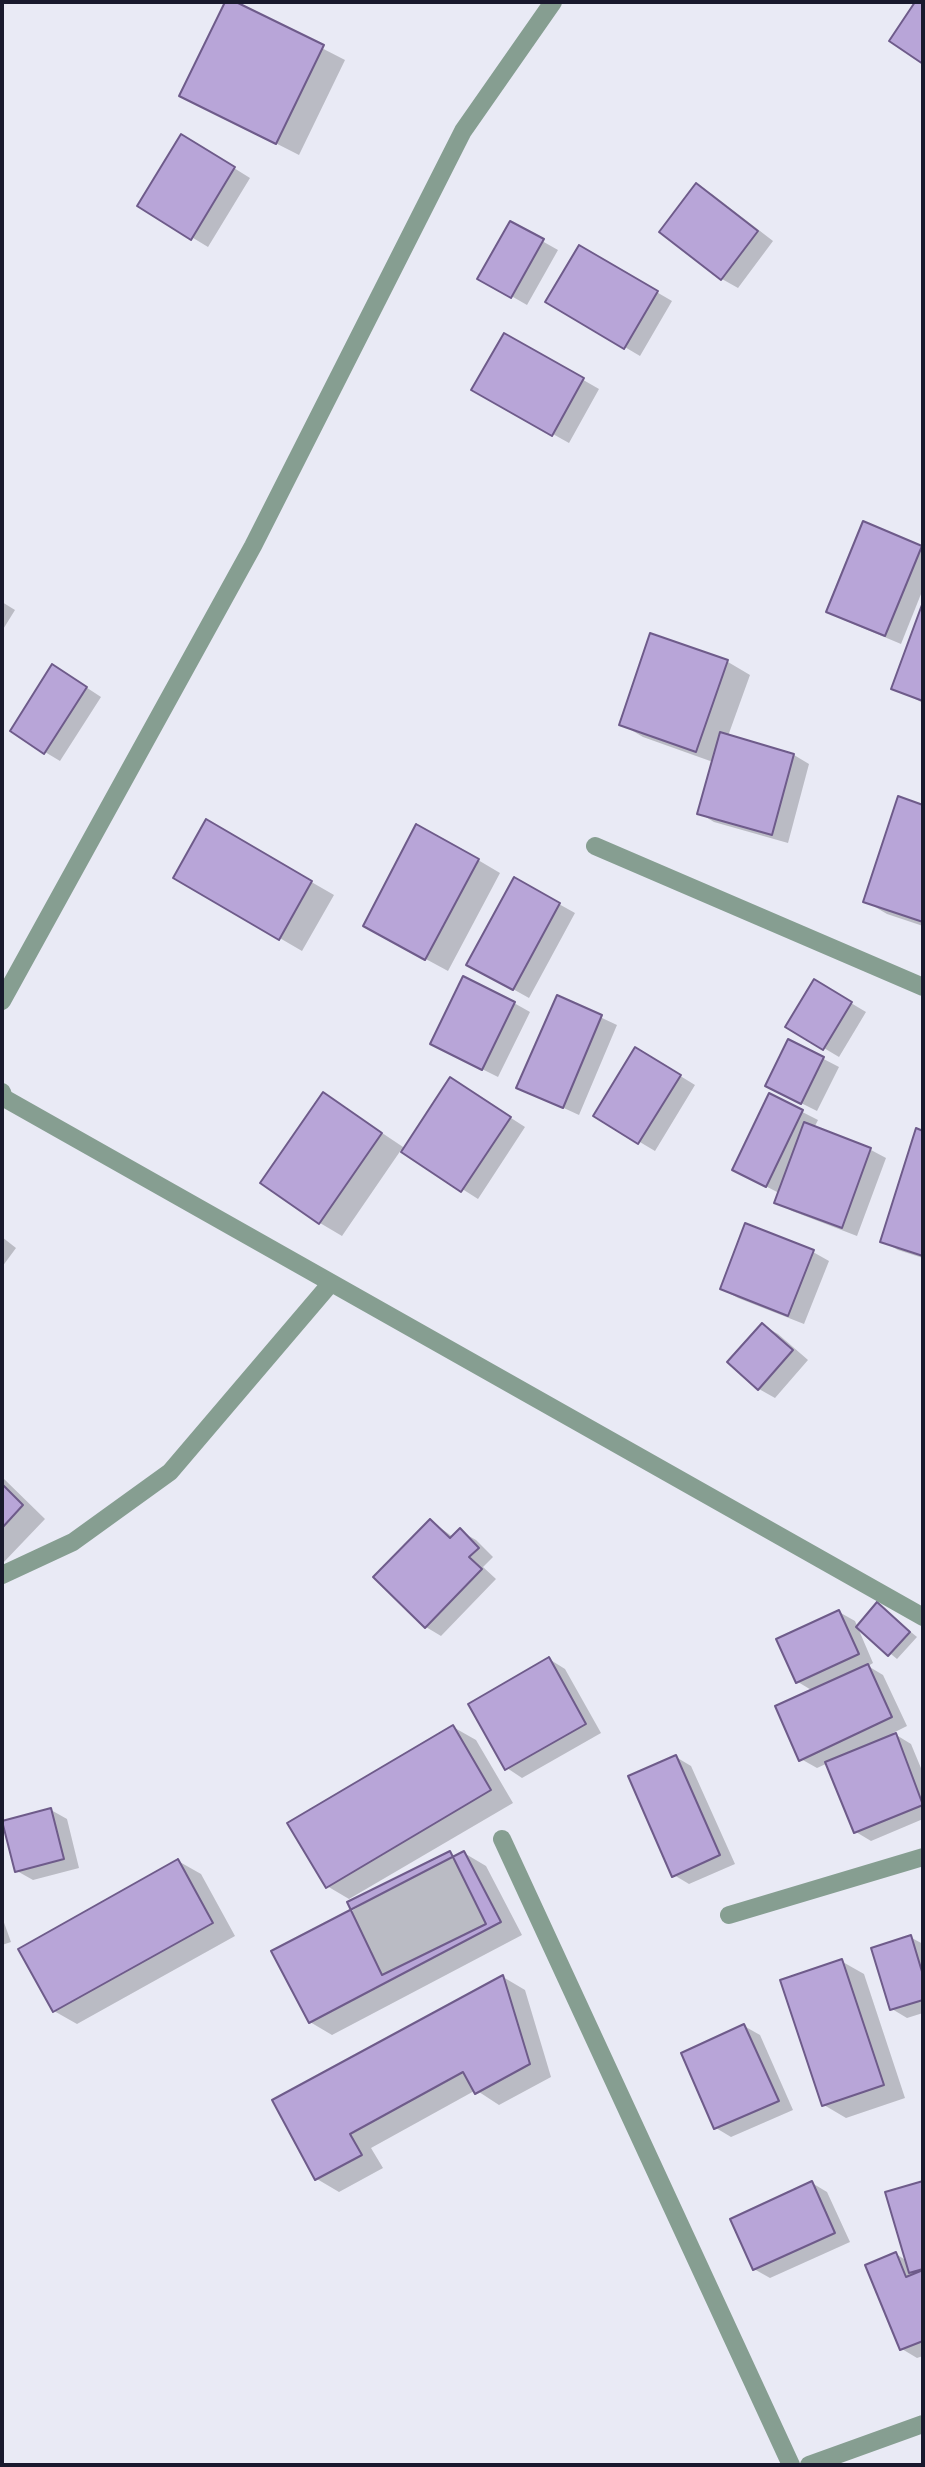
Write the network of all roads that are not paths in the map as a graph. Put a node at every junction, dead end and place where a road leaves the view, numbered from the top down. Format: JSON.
{"nodes":[{"id":1,"x":553,"y":2,"type":"edge"},
{"id":2,"x":595,"y":846,"type":"dead end"},
{"id":3,"x":923,"y":987,"type":"edge"},
{"id":4,"x":2,"y":1001,"type":"edge"},
{"id":5,"x":2,"y":1092,"type":"edge"},
{"id":6,"x":331,"y":1283,"type":"junction"},
{"id":7,"x":2,"y":1575,"type":"edge"},
{"id":8,"x":923,"y":1617,"type":"edge"},
{"id":9,"x":502,"y":1839,"type":"dead end"},
{"id":10,"x":923,"y":1857,"type":"edge"},
{"id":11,"x":729,"y":1915,"type":"dead end"},
{"id":12,"x":923,"y":2424,"type":"edge"},
{"id":13,"x":791,"y":2465,"type":"edge"},
{"id":14,"x":808,"y":2465,"type":"edge"}],
"edges":[{"from":1,"to":4,"type":"street"},
{"from":2,"to":3,"type":"street"},
{"from":5,"to":6,"type":"street"},
{"from":6,"to":7,"type":"street"},
{"from":6,"to":8,"type":"street"},
{"from":9,"to":13,"type":"street"},
{"from":10,"to":11,"type":"street"},
{"from":12,"to":14,"type":"street"}]}
